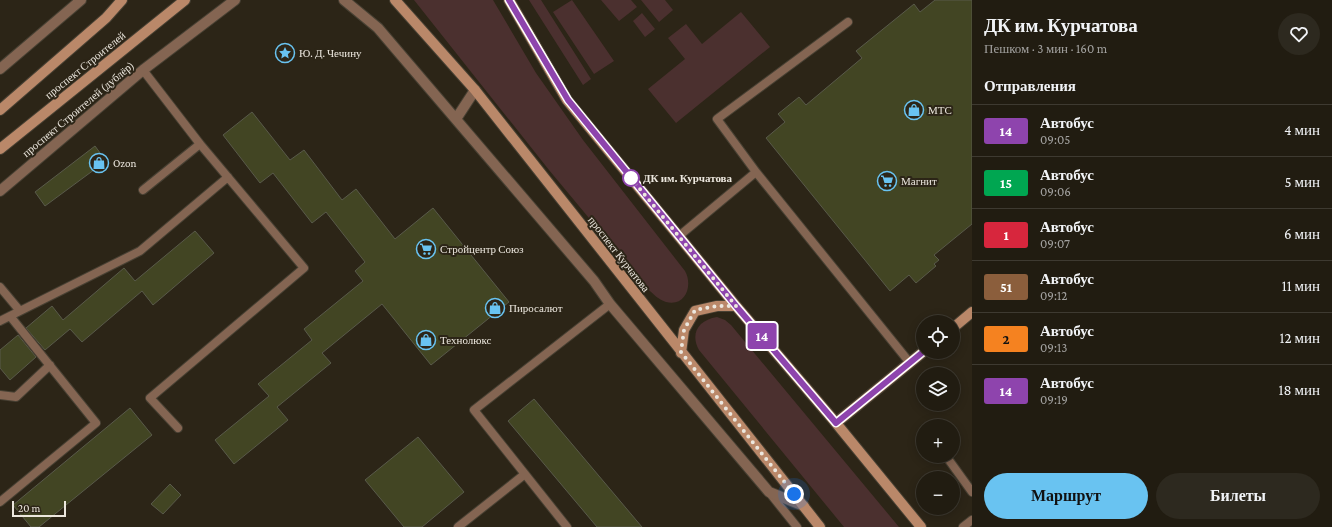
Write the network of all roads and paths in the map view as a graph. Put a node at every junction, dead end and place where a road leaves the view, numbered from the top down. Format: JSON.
{"nodes":[{"id":1,"x":81,"y":0,"type":"edge"},
{"id":2,"x":122,"y":0,"type":"edge"},
{"id":3,"x":185,"y":0,"type":"edge"},
{"id":4,"x":236,"y":0,"type":"edge"},
{"id":5,"x":344,"y":0,"type":"edge"},
{"id":6,"x":395,"y":0,"type":"edge"},
{"id":7,"x":509,"y":0,"type":"edge"},
{"id":8,"x":848,"y":22,"type":"dead end"},
{"id":9,"x":0,"y":69,"type":"edge"},
{"id":10,"x":143,"y":70,"type":"junction"},
{"id":11,"x":475,"y":90,"type":"junction"},
{"id":12,"x":0,"y":110,"type":"edge"},
{"id":13,"x":456,"y":119,"type":"junction"},
{"id":14,"x":200,"y":144,"type":"junction"},
{"id":15,"x":0,"y":149,"type":"edge"},
{"id":16,"x":756,"y":172,"type":"junction"},
{"id":17,"x":228,"y":177,"type":"junction"},
{"id":18,"x":0,"y":190,"type":"edge"},
{"id":19,"x":143,"y":190,"type":"dead end"},
{"id":20,"x":678,"y":236,"type":"junction"},
{"id":21,"x":0,"y":287,"type":"edge"},
{"id":22,"x":610,"y":304,"type":"junction"},
{"id":23,"x":736,"y":306,"type":"junction"},
{"id":24,"x":20,"y":311,"type":"junction"},
{"id":25,"x":972,"y":312,"type":"edge"},
{"id":26,"x":10,"y":316,"type":"junction"},
{"id":27,"x":0,"y":321,"type":"edge"},
{"id":28,"x":960,"y":322,"type":"edge"},
{"id":29,"x":681,"y":352,"type":"junction"},
{"id":30,"x":916,"y":358,"type":"edge"},
{"id":31,"x":910,"y":363,"type":"junction"},
{"id":32,"x":50,"y":365,"type":"junction"},
{"id":33,"x":0,"y":395,"type":"edge"},
{"id":34,"x":836,"y":423,"type":"junction"},
{"id":35,"x":178,"y":428,"type":"dead end"},
{"id":36,"x":951,"y":463,"type":"edge"},
{"id":37,"x":525,"y":474,"type":"junction"},
{"id":38,"x":769,"y":492,"type":"junction"},
{"id":39,"x":972,"y":492,"type":"edge"},
{"id":40,"x":0,"y":501,"type":"edge"},
{"id":41,"x":804,"y":506,"type":"junction"},
{"id":42,"x":972,"y":520,"type":"edge"},
{"id":43,"x":458,"y":527,"type":"edge"},
{"id":44,"x":567,"y":527,"type":"edge"},
{"id":45,"x":796,"y":527,"type":"edge"},
{"id":46,"x":820,"y":527,"type":"edge"},
{"id":47,"x":921,"y":527,"type":"edge"},
{"id":48,"x":962,"y":527,"type":"edge"}],
"edges":[{"from":1,"to":9,"type":"street"},
{"from":2,"to":12,"type":"main road","name":"проспект Строителей"},
{"from":3,"to":15,"type":"main road","name":"проспект Строителей"},
{"from":4,"to":10,"type":"street","name":"проспект Строителей (дублёр)"},
{"from":5,"to":13,"type":"street"},
{"from":6,"to":11,"type":"main road","name":"проспект Курчатова"},
{"from":7,"to":20,"type":"main road"},
{"from":8,"to":16,"type":"lane"},
{"from":10,"to":14,"type":"lane"},
{"from":10,"to":18,"type":"street","name":"проспект Строителей (дублёр)"},
{"from":11,"to":13,"type":"street"},
{"from":11,"to":29,"type":"main road","name":"проспект Курчатова"},
{"from":13,"to":22,"type":"street"},
{"from":14,"to":17,"type":"lane"},
{"from":14,"to":19,"type":"lane"},
{"from":16,"to":20,"type":"lane"},
{"from":16,"to":31,"type":"lane"},
{"from":17,"to":24,"type":"lane"},
{"from":17,"to":35,"type":"lane"},
{"from":20,"to":23,"type":"main road"},
{"from":21,"to":24,"type":"lane"},
{"from":22,"to":37,"type":"lane"},
{"from":22,"to":38,"type":"street"},
{"from":23,"to":29,"type":"main road"},
{"from":23,"to":34,"type":"main road"},
{"from":24,"to":26,"type":"lane"},
{"from":25,"to":28,"type":"main road"},
{"from":26,"to":27,"type":"lane"},
{"from":26,"to":32,"type":"lane"},
{"from":29,"to":41,"type":"main road","name":"проспект Курчатова"},
{"from":30,"to":31,"type":"main road"},
{"from":31,"to":34,"type":"main road"},
{"from":32,"to":33,"type":"lane"},
{"from":32,"to":40,"type":"lane"},
{"from":34,"to":47,"type":"main road"},
{"from":36,"to":39,"type":"lane"},
{"from":37,"to":43,"type":"lane"},
{"from":37,"to":44,"type":"lane"},
{"from":38,"to":41,"type":"street"},
{"from":38,"to":45,"type":"lane"},
{"from":41,"to":46,"type":"main road","name":"проспект Курчатова"},
{"from":42,"to":48,"type":"lane"}]}
